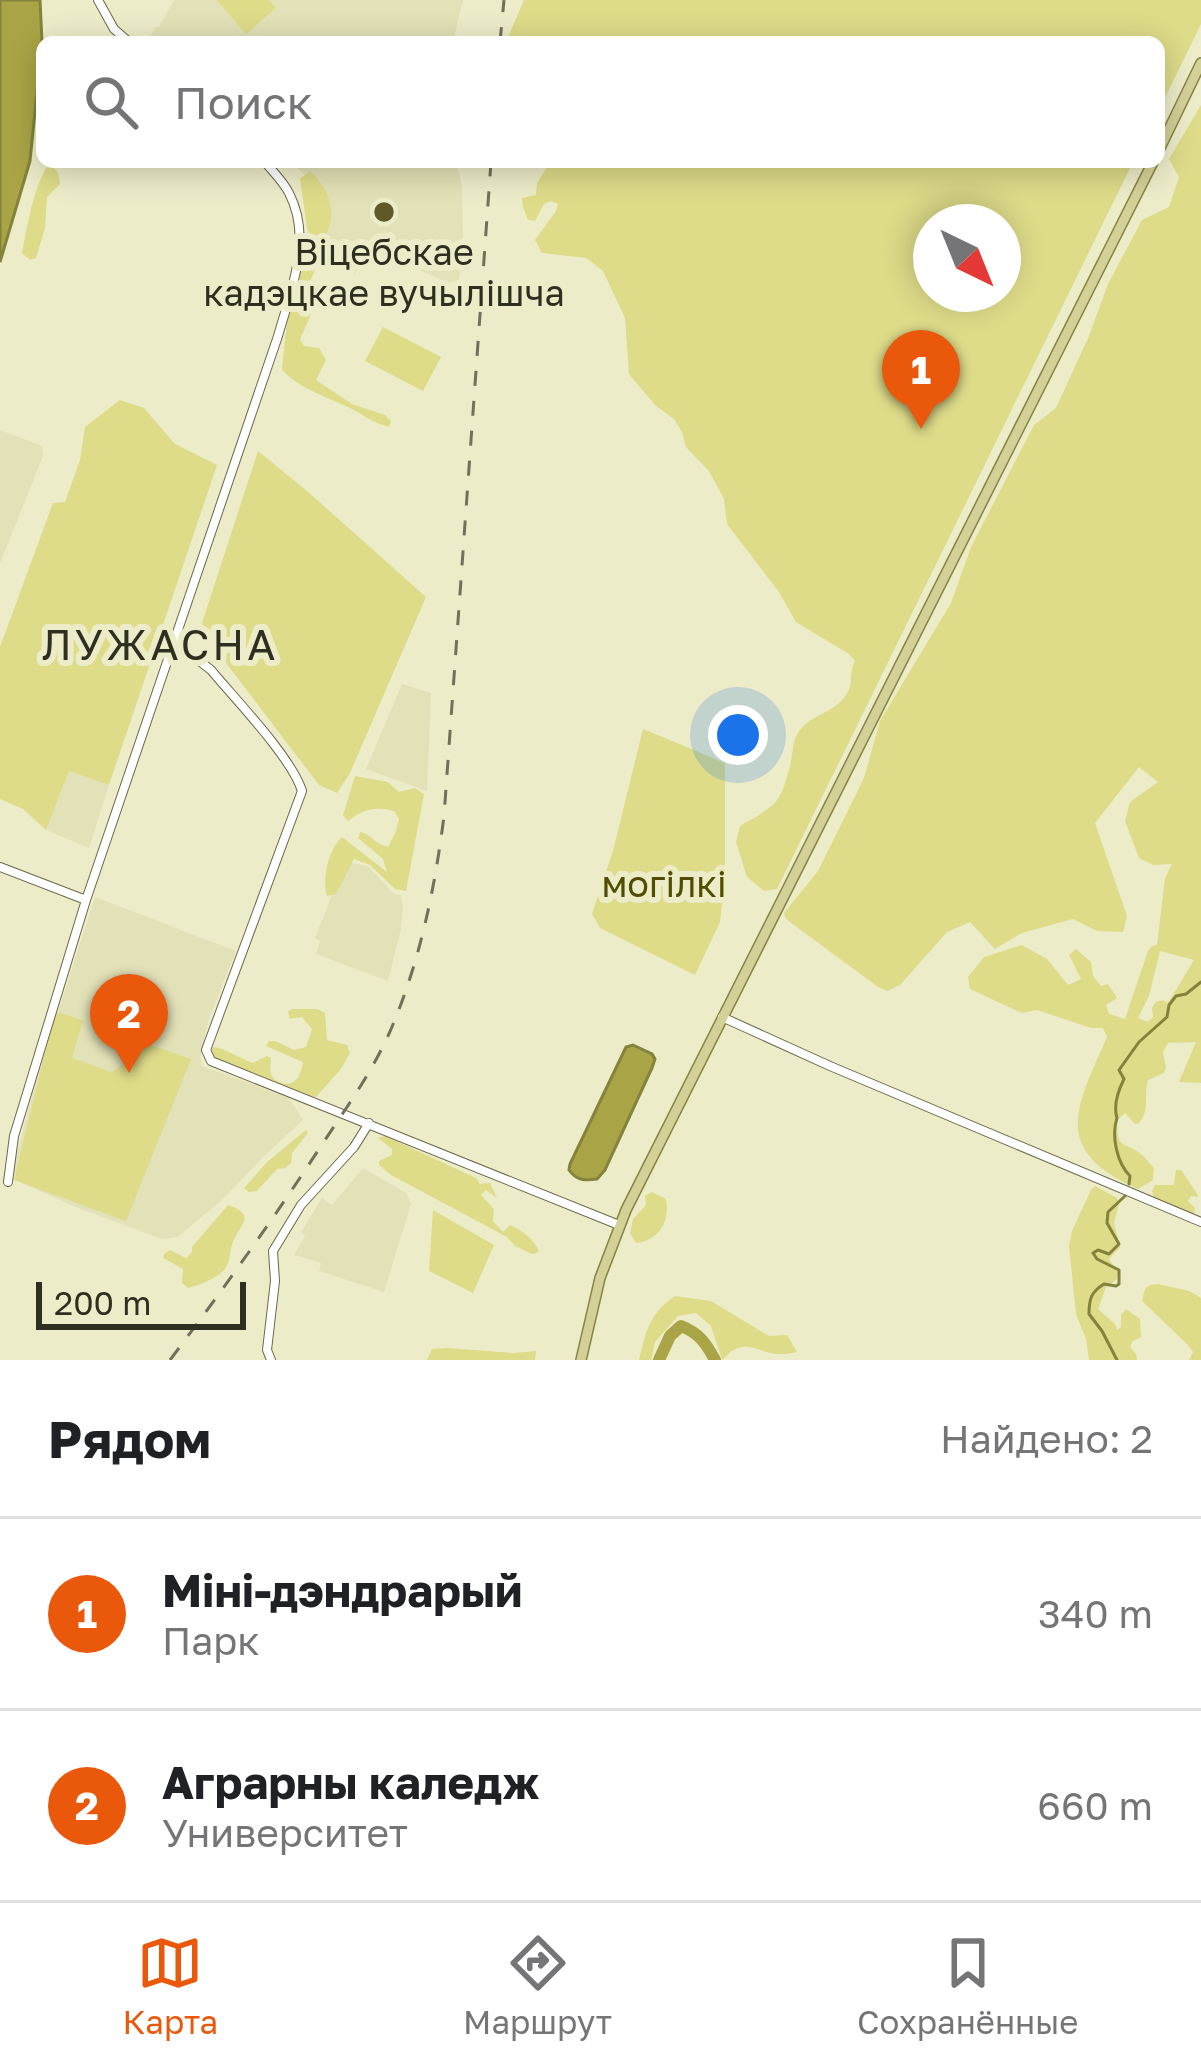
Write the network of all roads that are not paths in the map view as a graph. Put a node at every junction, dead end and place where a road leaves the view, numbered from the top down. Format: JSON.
{"nodes":[{"id":1,"x":98,"y":0,"type":"edge"},
{"id":2,"x":122,"y":36,"type":"edge"},
{"id":3,"x":1201,"y":63,"type":"edge"},
{"id":4,"x":1165,"y":138,"type":"edge"},
{"id":5,"x":270,"y":168,"type":"edge"},
{"id":6,"x":1150,"y":168,"type":"edge"},
{"id":7,"x":172,"y":646,"type":"junction"},
{"id":8,"x":0,"y":867,"type":"edge"},
{"id":9,"x":86,"y":900,"type":"junction"},
{"id":10,"x":722,"y":1017,"type":"junction"},
{"id":11,"x":369,"y":1123,"type":"junction"},
{"id":12,"x":8,"y":1182,"type":"dead end"},
{"id":13,"x":1201,"y":1222,"type":"edge"},
{"id":14,"x":619,"y":1225,"type":"junction"},
{"id":15,"x":271,"y":1360,"type":"edge"},
{"id":16,"x":581,"y":1360,"type":"edge"}],
"edges":[{"from":1,"to":2,"type":"street"},
{"from":3,"to":4,"type":"main road"},
{"from":5,"to":7,"type":"street"},
{"from":6,"to":10,"type":"main road"},
{"from":7,"to":9,"type":"street"},
{"from":7,"to":11,"type":"street"},
{"from":8,"to":9,"type":"street"},
{"from":9,"to":12,"type":"street"},
{"from":10,"to":13,"type":"street"},
{"from":10,"to":14,"type":"main road"},
{"from":11,"to":14,"type":"street"},
{"from":11,"to":15,"type":"street"},
{"from":14,"to":16,"type":"main road"}]}
